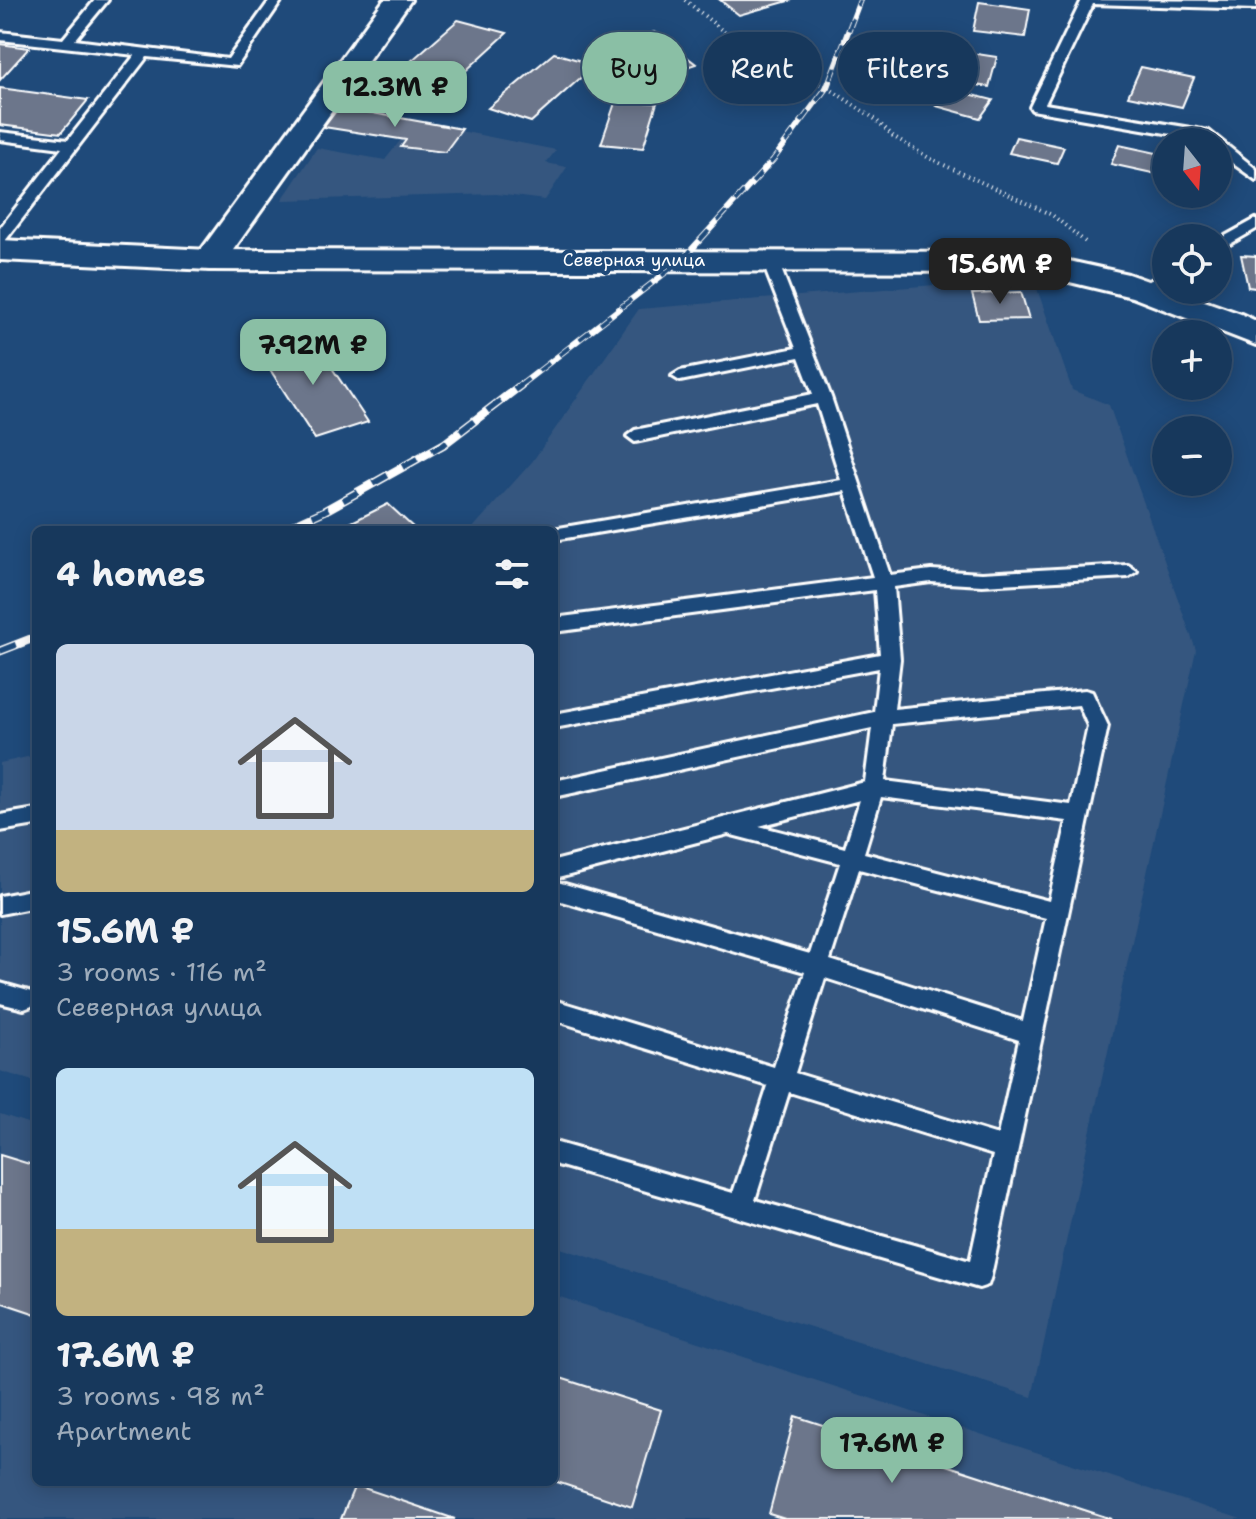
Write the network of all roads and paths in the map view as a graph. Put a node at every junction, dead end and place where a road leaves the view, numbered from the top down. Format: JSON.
{"nodes":[{"id":1,"x":102,"y":0,"type":"edge"},
{"id":2,"x":276,"y":0,"type":"edge"},
{"id":3,"x":398,"y":0,"type":"edge"},
{"id":4,"x":685,"y":0,"type":"edge"},
{"id":5,"x":1256,"y":5,"type":"edge"},
{"id":6,"x":0,"y":36,"type":"edge"},
{"id":7,"x":66,"y":43,"type":"junction"},
{"id":8,"x":144,"y":52,"type":"junction"},
{"id":9,"x":1167,"y":128,"type":"edge"},
{"id":10,"x":0,"y":136,"type":"edge"},
{"id":11,"x":72,"y":145,"type":"junction"},
{"id":12,"x":1232,"y":157,"type":"edge"},
{"id":13,"x":1256,"y":176,"type":"edge"},
{"id":14,"x":1256,"y":223,"type":"edge"},
{"id":15,"x":0,"y":238,"type":"edge"},
{"id":16,"x":1232,"y":238,"type":"edge"},
{"id":17,"x":0,"y":250,"type":"edge"},
{"id":18,"x":1098,"y":252,"type":"dead end"},
{"id":19,"x":210,"y":260,"type":"junction"},
{"id":20,"x":770,"y":261,"type":"junction"},
{"id":21,"x":1152,"y":283,"type":"edge"},
{"id":22,"x":1193,"y":304,"type":"edge"},
{"id":23,"x":1256,"y":334,"type":"edge"},
{"id":24,"x":805,"y":351,"type":"junction"},
{"id":25,"x":680,"y":376,"type":"dead end"},
{"id":26,"x":823,"y":397,"type":"junction"},
{"id":27,"x":635,"y":436,"type":"dead end"},
{"id":28,"x":851,"y":484,"type":"junction"},
{"id":29,"x":558,"y":533,"type":"edge"},
{"id":30,"x":1128,"y":571,"type":"dead end"},
{"id":31,"x":884,"y":583,"type":"junction"},
{"id":32,"x":558,"y":624,"type":"edge"},
{"id":33,"x":890,"y":659,"type":"junction"},
{"id":34,"x":882,"y":718,"type":"junction"},
{"id":35,"x":558,"y":720,"type":"edge"},
{"id":36,"x":558,"y":788,"type":"edge"},
{"id":37,"x":874,"y":788,"type":"junction"},
{"id":38,"x":1079,"y":814,"type":"junction"},
{"id":39,"x":32,"y":818,"type":"edge"},
{"id":40,"x":0,"y":823,"type":"edge"},
{"id":41,"x":727,"y":826,"type":"junction"},
{"id":42,"x":852,"y":857,"type":"junction"},
{"id":43,"x":558,"y":869,"type":"edge"},
{"id":44,"x":558,"y":891,"type":"edge"},
{"id":45,"x":32,"y":899,"type":"edge"},
{"id":46,"x":0,"y":905,"type":"edge"},
{"id":47,"x":1058,"y":912,"type":"junction"},
{"id":48,"x":818,"y":966,"type":"junction"},
{"id":49,"x":0,"y":993,"type":"edge"},
{"id":50,"x":32,"y":999,"type":"edge"},
{"id":51,"x":558,"y":1011,"type":"edge"},
{"id":52,"x":1031,"y":1034,"type":"junction"},
{"id":53,"x":782,"y":1078,"type":"junction"},
{"id":54,"x":1005,"y":1148,"type":"junction"},
{"id":55,"x":558,"y":1154,"type":"edge"},
{"id":56,"x":741,"y":1207,"type":"junction"}],
"edges":[{"from":1,"to":7,"type":"lane"},
{"from":2,"to":8,"type":"lane"},
{"from":3,"to":19,"type":"street"},
{"from":4,"to":18,"type":"path"},
{"from":5,"to":9,"type":"lane"},
{"from":6,"to":7,"type":"lane"},
{"from":7,"to":8,"type":"lane"},
{"from":8,"to":11,"type":"lane"},
{"from":10,"to":11,"type":"lane"},
{"from":11,"to":15,"type":"lane"},
{"from":12,"to":13,"type":"lane"},
{"from":14,"to":16,"type":"lane"},
{"from":17,"to":19,"type":"street","name":"Северная улица"},
{"from":19,"to":20,"type":"street","name":"Северная улица"},
{"from":20,"to":21,"type":"street","name":"Северная улица"},
{"from":20,"to":24,"type":"lane"},
{"from":22,"to":23,"type":"street","name":"Северная улица"},
{"from":24,"to":25,"type":"lane"},
{"from":24,"to":26,"type":"lane"},
{"from":26,"to":27,"type":"lane"},
{"from":26,"to":28,"type":"lane"},
{"from":28,"to":29,"type":"lane"},
{"from":28,"to":31,"type":"lane"},
{"from":30,"to":31,"type":"lane"},
{"from":31,"to":32,"type":"lane"},
{"from":31,"to":33,"type":"lane"},
{"from":33,"to":34,"type":"lane"},
{"from":33,"to":35,"type":"lane"},
{"from":34,"to":36,"type":"lane"},
{"from":34,"to":37,"type":"lane"},
{"from":34,"to":38,"type":"lane"},
{"from":37,"to":38,"type":"lane"},
{"from":37,"to":41,"type":"lane"},
{"from":37,"to":42,"type":"lane"},
{"from":38,"to":47,"type":"lane"},
{"from":39,"to":40,"type":"lane"},
{"from":41,"to":42,"type":"lane"},
{"from":41,"to":43,"type":"lane"},
{"from":42,"to":47,"type":"lane"},
{"from":42,"to":48,"type":"lane"},
{"from":44,"to":48,"type":"lane"},
{"from":45,"to":46,"type":"lane"},
{"from":47,"to":52,"type":"lane"},
{"from":48,"to":52,"type":"lane"},
{"from":48,"to":53,"type":"lane"},
{"from":49,"to":50,"type":"lane"},
{"from":51,"to":53,"type":"lane"},
{"from":52,"to":54,"type":"lane"},
{"from":53,"to":54,"type":"lane"},
{"from":53,"to":56,"type":"lane"},
{"from":54,"to":56,"type":"lane"},
{"from":55,"to":56,"type":"lane"}]}
